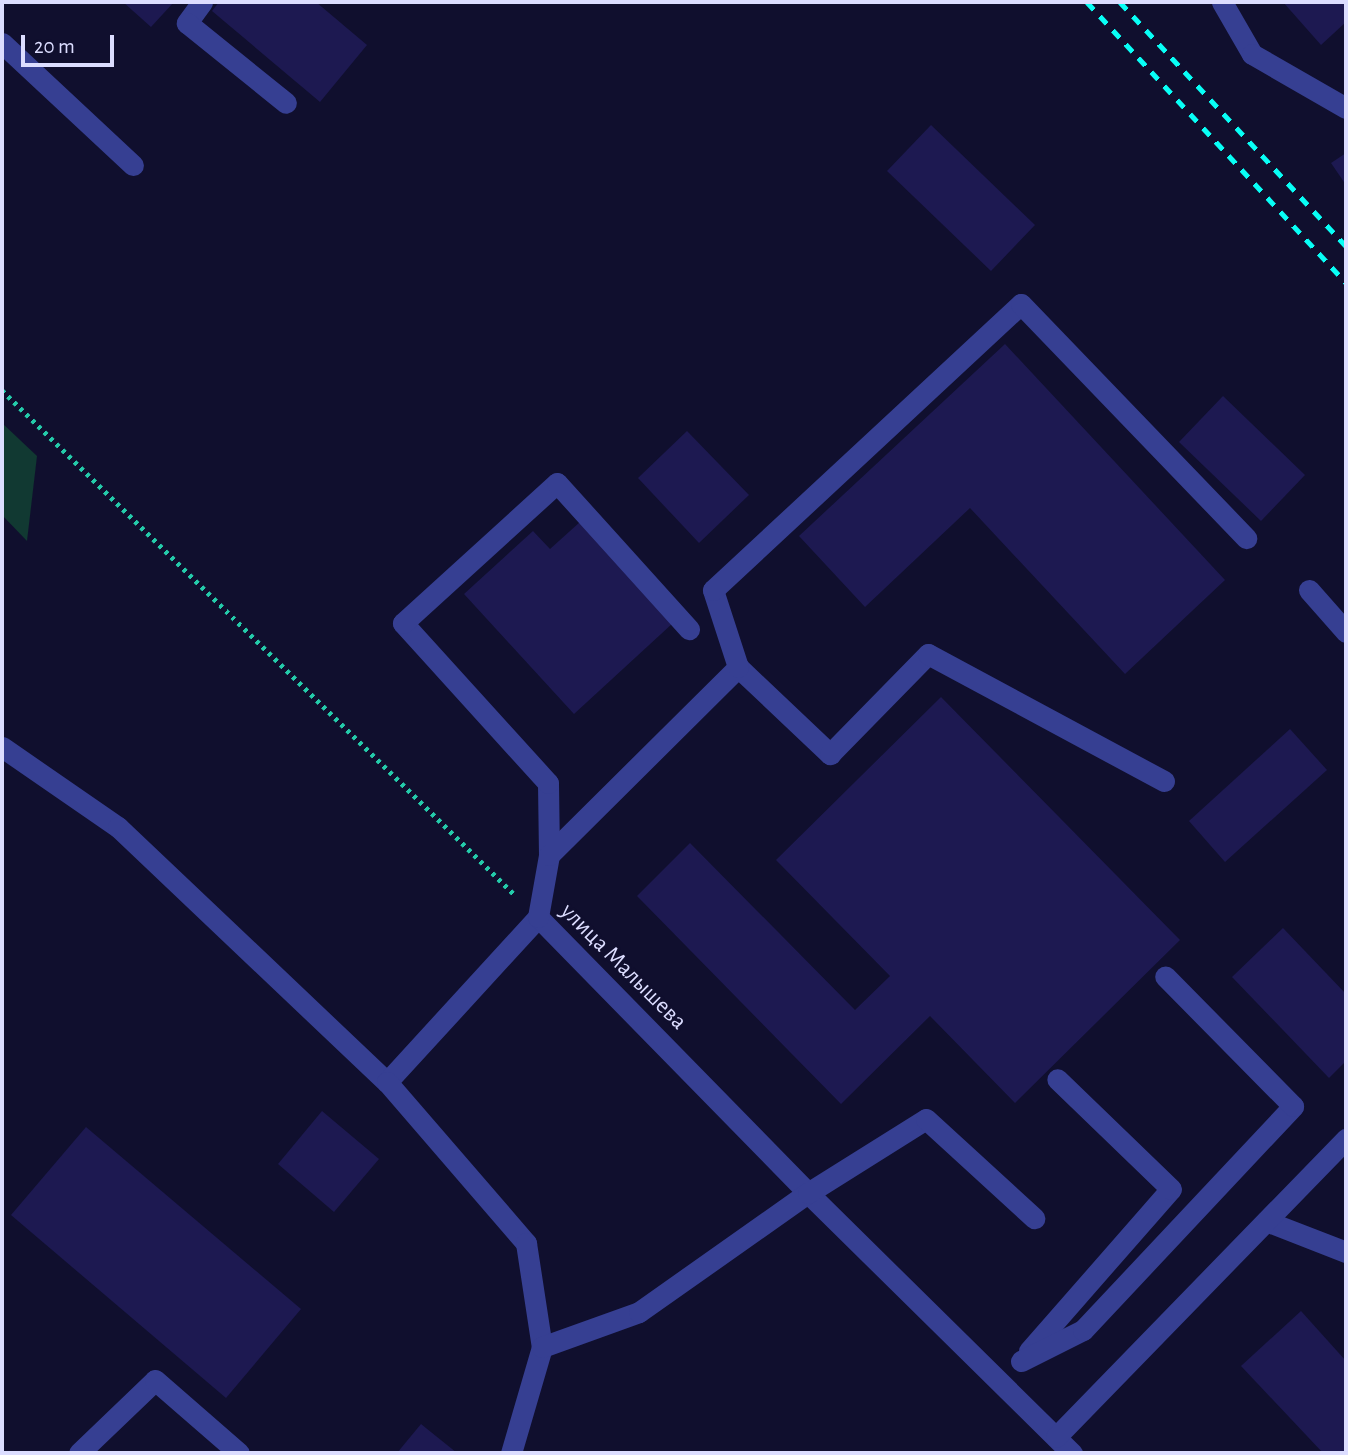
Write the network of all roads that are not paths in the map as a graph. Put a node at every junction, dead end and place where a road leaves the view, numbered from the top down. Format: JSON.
{"nodes":[{"id":1,"x":202,"y":2,"type":"edge"},
{"id":2,"x":1222,"y":2,"type":"edge"},
{"id":3,"x":2,"y":43,"type":"edge"},
{"id":4,"x":286,"y":103,"type":"dead end"},
{"id":5,"x":1346,"y":108,"type":"edge"},
{"id":6,"x":133,"y":165,"type":"dead end"},
{"id":7,"x":1246,"y":538,"type":"dead end"},
{"id":8,"x":1309,"y":590,"type":"dead end"},
{"id":9,"x":689,"y":629,"type":"dead end"},
{"id":10,"x":1346,"y":632,"type":"edge"},
{"id":11,"x":738,"y":667,"type":"junction"},
{"id":12,"x":2,"y":747,"type":"edge"},
{"id":13,"x":1164,"y":781,"type":"dead end"},
{"id":14,"x":549,"y":855,"type":"junction"},
{"id":15,"x":538,"y":918,"type":"junction"},
{"id":16,"x":1165,"y":976,"type":"dead end"},
{"id":17,"x":1057,"y":1079,"type":"dead end"},
{"id":18,"x":387,"y":1082,"type":"junction"},
{"id":19,"x":1346,"y":1139,"type":"edge"},
{"id":20,"x":807,"y":1193,"type":"junction"},
{"id":21,"x":1034,"y":1219,"type":"dead end"},
{"id":22,"x":1266,"y":1221,"type":"junction"},
{"id":23,"x":1346,"y":1252,"type":"edge"},
{"id":24,"x":542,"y":1347,"type":"junction"},
{"id":25,"x":1021,"y":1361,"type":"junction"},
{"id":26,"x":1003,"y":1382,"type":"junction"},
{"id":27,"x":1056,"y":1437,"type":"junction"},
{"id":28,"x":79,"y":1453,"type":"edge"},
{"id":29,"x":239,"y":1453,"type":"edge"},
{"id":30,"x":512,"y":1453,"type":"edge"},
{"id":31,"x":1072,"y":1453,"type":"edge"}],
"edges":[{"from":1,"to":4,"type":"lane"},
{"from":2,"to":5,"type":"lane"},
{"from":3,"to":6,"type":"lane"},
{"from":7,"to":11,"type":"lane"},
{"from":8,"to":10,"type":"lane"},
{"from":9,"to":14,"type":"lane"},
{"from":11,"to":13,"type":"lane"},
{"from":11,"to":14,"type":"lane"},
{"from":12,"to":18,"type":"lane"},
{"from":14,"to":15,"type":"lane"},
{"from":15,"to":18,"type":"lane","name":"улица Малышева"},
{"from":15,"to":20,"type":"lane","name":"улица Малышева"},
{"from":16,"to":25,"type":"lane"},
{"from":17,"to":25,"type":"lane"},
{"from":18,"to":24,"type":"lane"},
{"from":19,"to":22,"type":"lane"},
{"from":20,"to":21,"type":"lane"},
{"from":20,"to":24,"type":"lane"},
{"from":20,"to":26,"type":"lane","name":"улица Малышева"},
{"from":22,"to":23,"type":"lane"},
{"from":22,"to":27,"type":"lane"},
{"from":24,"to":30,"type":"lane"},
{"from":25,"to":26,"type":"lane"},
{"from":26,"to":27,"type":"lane","name":"улица Малышева"},
{"from":27,"to":31,"type":"lane","name":"улица Малышева"},
{"from":28,"to":29,"type":"lane"}]}
